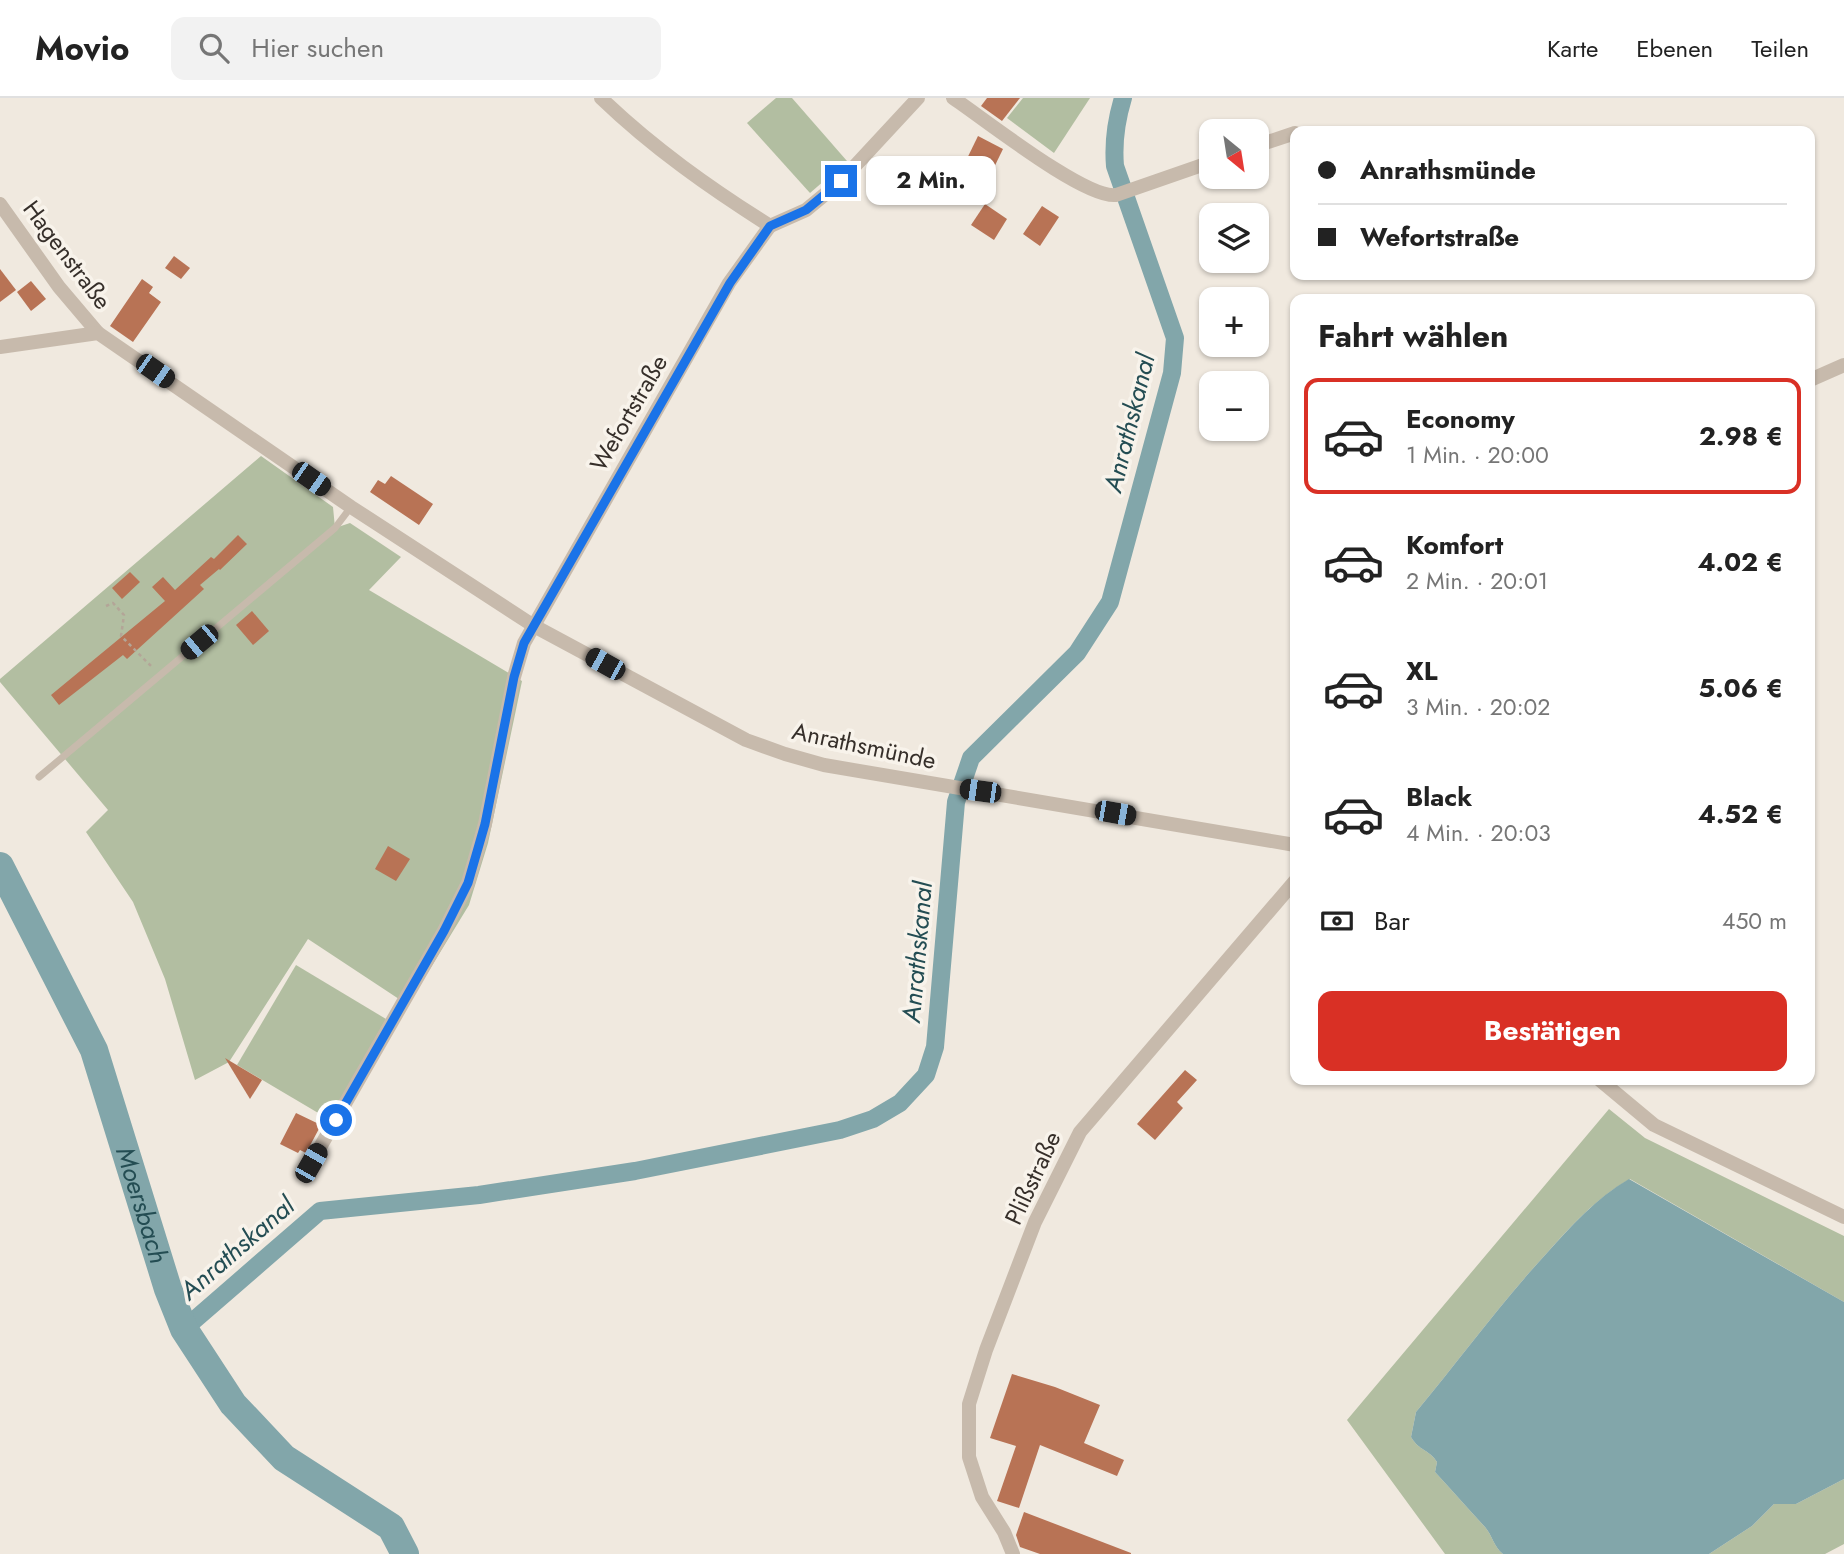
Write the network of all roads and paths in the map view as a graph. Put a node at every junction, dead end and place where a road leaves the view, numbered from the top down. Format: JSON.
{"nodes":[{"id":1,"x":601,"y":98,"type":"edge"},
{"id":2,"x":918,"y":98,"type":"edge"},
{"id":3,"x":962,"y":101,"type":"edge"},
{"id":4,"x":1290,"y":134,"type":"edge"},
{"id":5,"x":1269,"y":142,"type":"edge"},
{"id":6,"x":1199,"y":166,"type":"edge"},
{"id":7,"x":0,"y":204,"type":"edge"},
{"id":8,"x":770,"y":226,"type":"junction"},
{"id":9,"x":98,"y":333,"type":"junction"},
{"id":10,"x":0,"y":346,"type":"edge"},
{"id":11,"x":1844,"y":365,"type":"edge"},
{"id":12,"x":1815,"y":378,"type":"edge"},
{"id":13,"x":351,"y":507,"type":"junction"},
{"id":14,"x":106,"y":607,"type":"dead end"},
{"id":15,"x":534,"y":626,"type":"junction"},
{"id":16,"x":160,"y":675,"type":"junction"},
{"id":17,"x":39,"y":777,"type":"dead end"},
{"id":18,"x":1290,"y":844,"type":"edge"},
{"id":19,"x":1290,"y":887,"type":"edge"},
{"id":20,"x":1606,"y":1085,"type":"edge"},
{"id":21,"x":311,"y":1163,"type":"dead end"},
{"id":22,"x":1844,"y":1217,"type":"edge"},
{"id":23,"x":1013,"y":1554,"type":"edge"}],
"edges":[{"from":1,"to":8,"type":"street"},
{"from":2,"to":8,"type":"street"},
{"from":3,"to":6,"type":"street"},
{"from":4,"to":5,"type":"street"},
{"from":7,"to":9,"type":"street","name":"Hagenstraße"},
{"from":8,"to":15,"type":"street","name":"Wefortstraße"},
{"from":9,"to":10,"type":"street"},
{"from":9,"to":13,"type":"street","name":"Anrathsmünde"},
{"from":11,"to":12,"type":"street"},
{"from":13,"to":15,"type":"street","name":"Anrathsmünde"},
{"from":13,"to":16,"type":"lane"},
{"from":14,"to":16,"type":"path"},
{"from":15,"to":18,"type":"street","name":"Anrathsmünde"},
{"from":15,"to":21,"type":"street"},
{"from":16,"to":17,"type":"lane"},
{"from":19,"to":23,"type":"street","name":"Plißstraße"},
{"from":20,"to":22,"type":"street"}]}
